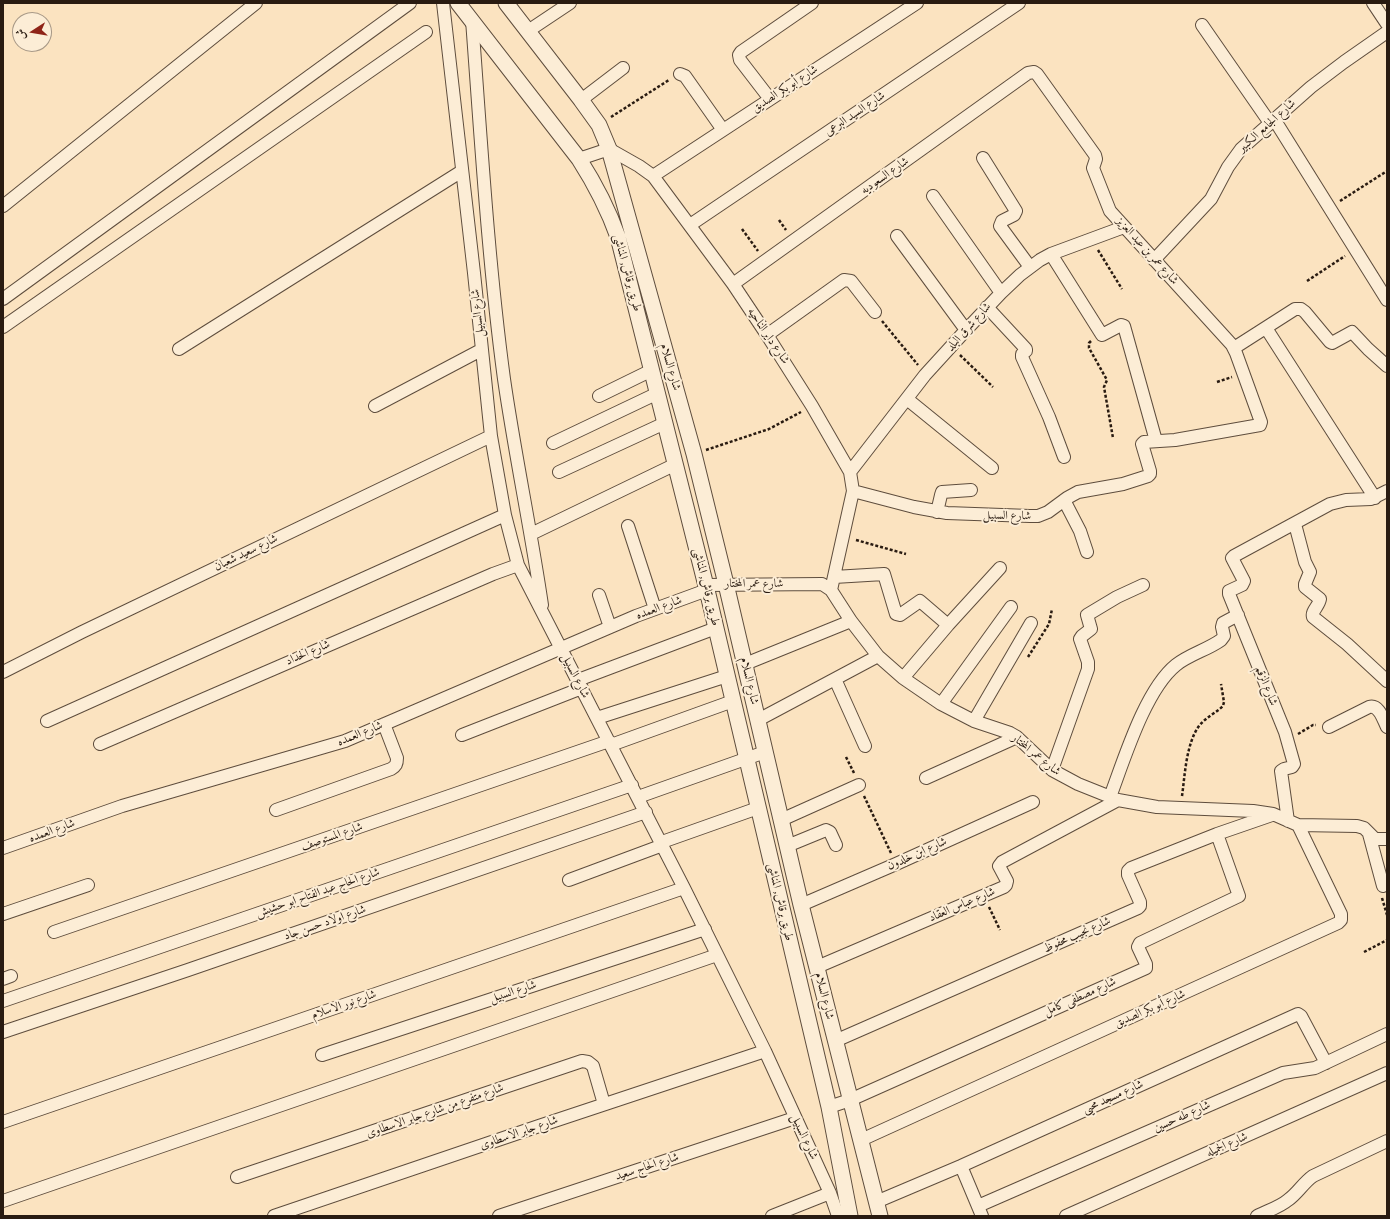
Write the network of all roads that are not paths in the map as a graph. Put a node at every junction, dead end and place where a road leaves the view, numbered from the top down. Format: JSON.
{"nodes":[{"id":1,"x":256,"y":3,"type":"edge"},
{"id":2,"x":410,"y":3,"type":"edge"},
{"id":3,"x":443,"y":3,"type":"edge"},
{"id":4,"x":458,"y":3,"type":"edge"},
{"id":5,"x":506,"y":3,"type":"edge"},
{"id":6,"x":570,"y":3,"type":"edge"},
{"id":7,"x":812,"y":3,"type":"edge"},
{"id":8,"x":918,"y":3,"type":"edge"},
{"id":9,"x":1019,"y":3,"type":"edge"},
{"id":10,"x":1373,"y":3,"type":"edge"},
{"id":11,"x":472,"y":20,"type":"junction"},
{"id":12,"x":1387,"y":24,"type":"edge"},
{"id":13,"x":1202,"y":25,"type":"dead end"},
{"id":14,"x":528,"y":31,"type":"junction"},
{"id":15,"x":426,"y":32,"type":"dead end"},
{"id":16,"x":1387,"y":32,"type":"edge"},
{"id":17,"x":623,"y":68,"type":"dead end"},
{"id":18,"x":680,"y":74,"type":"road end"},
{"id":19,"x":1037,"y":74,"type":"joint"},
{"id":20,"x":770,"y":99,"type":"junction"},
{"id":21,"x":581,"y":100,"type":"junction"},
{"id":22,"x":1272,"y":121,"type":"junction"},
{"id":23,"x":723,"y":130,"type":"junction"},
{"id":24,"x":609,"y":149,"type":"junction"},
{"id":25,"x":983,"y":158,"type":"dead end"},
{"id":26,"x":579,"y":159,"type":"junction"},
{"id":27,"x":462,"y":171,"type":"junction"},
{"id":28,"x":653,"y":176,"type":"junction"},
{"id":29,"x":933,"y":196,"type":"dead end"},
{"id":30,"x":3,"y":206,"type":"edge"},
{"id":31,"x":690,"y":225,"type":"junction"},
{"id":32,"x":1124,"y":227,"type":"junction"},
{"id":33,"x":897,"y":236,"type":"dead end"},
{"id":34,"x":1051,"y":254,"type":"junction"},
{"id":35,"x":1154,"y":260,"type":"junction"},
{"id":36,"x":1030,"y":267,"type":"junction"},
{"id":37,"x":733,"y":284,"type":"junction"},
{"id":38,"x":1000,"y":293,"type":"junction"},
{"id":39,"x":3,"y":299,"type":"edge"},
{"id":40,"x":1387,"y":300,"type":"edge"},
{"id":41,"x":987,"y":307,"type":"junction"},
{"id":42,"x":875,"y":312,"type":"road end"},
{"id":43,"x":3,"y":327,"type":"edge"},
{"id":44,"x":1266,"y":328,"type":"junction"},
{"id":45,"x":966,"y":330,"type":"junction"},
{"id":46,"x":768,"y":335,"type":"junction"},
{"id":47,"x":1234,"y":348,"type":"junction"},
{"id":48,"x":180,"y":349,"type":"dead end"},
{"id":49,"x":481,"y":350,"type":"junction"},
{"id":50,"x":1387,"y":366,"type":"edge"},
{"id":51,"x":652,"y":370,"type":"junction"},
{"id":52,"x":658,"y":393,"type":"junction"},
{"id":53,"x":599,"y":396,"type":"dead end"},
{"id":54,"x":907,"y":399,"type":"junction"},
{"id":55,"x":375,"y":406,"type":"dead end"},
{"id":56,"x":665,"y":423,"type":"junction"},
{"id":57,"x":491,"y":436,"type":"junction"},
{"id":58,"x":1156,"y":440,"type":"junction"},
{"id":59,"x":553,"y":443,"type":"dead end"},
{"id":60,"x":1064,"y":457,"type":"dead end"},
{"id":61,"x":676,"y":464,"type":"junction"},
{"id":62,"x":992,"y":468,"type":"dead end"},
{"id":63,"x":559,"y":472,"type":"dead end"},
{"id":64,"x":850,"y":472,"type":"junction"},
{"id":65,"x":971,"y":490,"type":"dead end"},
{"id":66,"x":853,"y":491,"type":"junction"},
{"id":67,"x":1387,"y":491,"type":"edge"},
{"id":68,"x":1375,"y":498,"type":"junction"},
{"id":69,"x":1064,"y":500,"type":"junction"},
{"id":70,"x":937,"y":512,"type":"junction"},
{"id":71,"x":505,"y":515,"type":"junction"},
{"id":72,"x":1295,"y":524,"type":"junction"},
{"id":73,"x":628,"y":526,"type":"dead end"},
{"id":74,"x":531,"y":534,"type":"junction"},
{"id":75,"x":1087,"y":552,"type":"dead end"},
{"id":76,"x":518,"y":565,"type":"junction"},
{"id":77,"x":1000,"y":568,"type":"dead end"},
{"id":78,"x":834,"y":577,"type":"junction"},
{"id":79,"x":726,"y":584,"type":"junction"},
{"id":80,"x":1143,"y":585,"type":"dead end"},
{"id":81,"x":706,"y":588,"type":"junction"},
{"id":82,"x":832,"y":590,"type":"junction"},
{"id":83,"x":599,"y":595,"type":"dead end"},
{"id":84,"x":1011,"y":606,"type":"dead end"},
{"id":85,"x":655,"y":609,"type":"junction"},
{"id":86,"x":544,"y":615,"type":"junction"},
{"id":87,"x":1238,"y":615,"type":"junction"},
{"id":88,"x":850,"y":621,"type":"junction"},
{"id":89,"x":1031,"y":623,"type":"dead end"},
{"id":90,"x":948,"y":625,"type":"junction"},
{"id":91,"x":610,"y":627,"type":"junction"},
{"id":92,"x":716,"y":628,"type":"junction"},
{"id":93,"x":561,"y":648,"type":"junction"},
{"id":94,"x":878,"y":656,"type":"junction"},
{"id":95,"x":745,"y":664,"type":"junction"},
{"id":96,"x":3,"y":672,"type":"edge"},
{"id":97,"x":727,"y":676,"type":"junction"},
{"id":98,"x":903,"y":678,"type":"junction"},
{"id":99,"x":835,"y":679,"type":"junction"},
{"id":100,"x":1387,"y":681,"type":"edge"},
{"id":101,"x":580,"y":684,"type":"junction"},
{"id":102,"x":733,"y":701,"type":"junction"},
{"id":103,"x":941,"y":704,"type":"junction"},
{"id":104,"x":597,"y":718,"type":"junction"},
{"id":105,"x":758,"y":720,"type":"junction"},
{"id":106,"x":47,"y":721,"type":"dead end"},
{"id":107,"x":974,"y":721,"type":"junction"},
{"id":108,"x":384,"y":724,"type":"junction"},
{"id":109,"x":1329,"y":727,"type":"road end"},
{"id":110,"x":1387,"y":727,"type":"edge"},
{"id":111,"x":462,"y":735,"type":"dead end"},
{"id":112,"x":1017,"y":737,"type":"junction"},
{"id":113,"x":610,"y":743,"type":"junction"},
{"id":114,"x":100,"y":744,"type":"dead end"},
{"id":115,"x":865,"y":746,"type":"dead end"},
{"id":116,"x":765,"y":752,"type":"junction"},
{"id":117,"x":746,"y":759,"type":"junction"},
{"id":118,"x":1052,"y":770,"type":"junction"},
{"id":119,"x":926,"y":778,"type":"dead end"},
{"id":120,"x":632,"y":785,"type":"junction"},
{"id":121,"x":859,"y":785,"type":"road end"},
{"id":122,"x":638,"y":796,"type":"junction"},
{"id":123,"x":1114,"y":799,"type":"junction"},
{"id":124,"x":1033,"y":802,"type":"dead end"},
{"id":125,"x":758,"y":808,"type":"junction"},
{"id":126,"x":276,"y":810,"type":"dead end"},
{"id":127,"x":646,"y":812,"type":"junction"},
{"id":128,"x":1273,"y":814,"type":"junction"},
{"id":129,"x":781,"y":820,"type":"junction"},
{"id":130,"x":1293,"y":823,"type":"junction"},
{"id":131,"x":1217,"y":834,"type":"junction"},
{"id":132,"x":1369,"y":834,"type":"junction"},
{"id":133,"x":1387,"y":839,"type":"edge"},
{"id":134,"x":663,"y":844,"type":"junction"},
{"id":135,"x":836,"y":845,"type":"dead end"},
{"id":136,"x":787,"y":846,"type":"junction"},
{"id":137,"x":3,"y":848,"type":"edge"},
{"id":138,"x":569,"y":880,"type":"dead end"},
{"id":139,"x":88,"y":885,"type":"dead end"},
{"id":140,"x":1383,"y":886,"type":"dead end"},
{"id":141,"x":684,"y":888,"type":"junction"},
{"id":142,"x":801,"y":905,"type":"junction"},
{"id":143,"x":3,"y":914,"type":"edge"},
{"id":144,"x":705,"y":929,"type":"junction"},
{"id":145,"x":54,"y":932,"type":"dead end"},
{"id":146,"x":718,"y":955,"type":"junction"},
{"id":147,"x":817,"y":968,"type":"junction"},
{"id":148,"x":3,"y":1001,"type":"edge"},
{"id":149,"x":3,"y":1032,"type":"edge"},
{"id":150,"x":1387,"y":1034,"type":"edge"},
{"id":151,"x":835,"y":1041,"type":"junction"},
{"id":152,"x":765,"y":1051,"type":"junction"},
{"id":153,"x":322,"y":1055,"type":"dead end"},
{"id":154,"x":1326,"y":1063,"type":"junction"},
{"id":155,"x":1387,"y":1073,"type":"edge"},
{"id":156,"x":850,"y":1100,"type":"junction"},
{"id":157,"x":604,"y":1104,"type":"junction"},
{"id":158,"x":829,"y":1107,"type":"junction"},
{"id":159,"x":795,"y":1118,"type":"junction"},
{"id":160,"x":3,"y":1122,"type":"edge"},
{"id":161,"x":861,"y":1140,"type":"junction"},
{"id":162,"x":1387,"y":1140,"type":"edge"},
{"id":163,"x":961,"y":1166,"type":"junction"},
{"id":164,"x":237,"y":1177,"type":"dead end"},
{"id":165,"x":830,"y":1193,"type":"junction"},
{"id":166,"x":3,"y":1201,"type":"edge"},
{"id":167,"x":878,"y":1209,"type":"edge"},
{"id":168,"x":980,"y":1211,"type":"edge"},
{"id":169,"x":274,"y":1216,"type":"edge"},
{"id":170,"x":499,"y":1216,"type":"edge"},
{"id":171,"x":772,"y":1216,"type":"edge"},
{"id":172,"x":838,"y":1216,"type":"edge"},
{"id":173,"x":850,"y":1216,"type":"edge"},
{"id":174,"x":1066,"y":1216,"type":"edge"},
{"id":175,"x":1257,"y":1216,"type":"edge"}],
"edges":[{"from":1,"to":30,"type":"street"},
{"from":2,"to":39,"type":"street"},
{"from":3,"to":27,"type":"street","name":"شارع السبيل"},
{"from":4,"to":11,"type":"street","name":"طريق برقاش, المناشى"},
{"from":5,"to":14,"type":"street"},
{"from":6,"to":14,"type":"street"},
{"from":7,"to":20,"type":"street"},
{"from":8,"to":20,"type":"street","name":"شارع أبو بكر الصديق"},
{"from":9,"to":31,"type":"street","name":"شارع السيد البرعى"},
{"from":10,"to":12,"type":"street"},
{"from":11,"to":26,"type":"street","name":"طريق برقاش, المناشى"},
{"from":11,"to":74,"type":"street","name":"شارع السبيل"},
{"from":13,"to":22,"type":"street"},
{"from":14,"to":21,"type":"street"},
{"from":15,"to":43,"type":"street"},
{"from":16,"to":22,"type":"street","name":"شارع الجامع الكبير"},
{"from":17,"to":21,"type":"street"},
{"from":18,"to":23,"type":"street"},
{"from":19,"to":32,"type":"street","name":"شارع عمر بن عبد العزيز"},
{"from":19,"to":37,"type":"street","name":"شارع السعوديه"},
{"from":20,"to":23,"type":"street","name":"شارع أبو بكر الصديق"},
{"from":21,"to":24,"type":"street"},
{"from":22,"to":35,"type":"street","name":"شارع الجامع الكبير"},
{"from":22,"to":40,"type":"street"},
{"from":23,"to":28,"type":"street","name":"شارع أبو بكر الصديق"},
{"from":24,"to":26,"type":"street"},
{"from":24,"to":28,"type":"street","name":"شارع داير الناحيه"},
{"from":24,"to":79,"type":"street","name":"شارع السلام"},
{"from":25,"to":36,"type":"street"},
{"from":26,"to":51,"type":"street","name":"طريق برقاش, المناشى"},
{"from":27,"to":48,"type":"street"},
{"from":27,"to":49,"type":"street","name":"شارع السبيل"},
{"from":28,"to":31,"type":"street","name":"شارع داير الناحيه"},
{"from":29,"to":38,"type":"street"},
{"from":31,"to":37,"type":"street","name":"شارع داير الناحيه"},
{"from":32,"to":34,"type":"street","name":"شارع شرق البلد"},
{"from":32,"to":35,"type":"street","name":"شارع عمر بن عبد العزيز"},
{"from":33,"to":45,"type":"street"},
{"from":34,"to":36,"type":"street","name":"شارع شرق البلد"},
{"from":34,"to":58,"type":"street"},
{"from":35,"to":47,"type":"street","name":"شارع عمر بن عبد العزيز"},
{"from":36,"to":38,"type":"street","name":"شارع شرق البلد"},
{"from":37,"to":46,"type":"street","name":"شارع داير الناحيه"},
{"from":38,"to":41,"type":"street","name":"شارع شرق البلد"},
{"from":41,"to":45,"type":"street","name":"شارع شرق البلد"},
{"from":41,"to":60,"type":"street"},
{"from":42,"to":46,"type":"street"},
{"from":44,"to":47,"type":"street"},
{"from":44,"to":50,"type":"street"},
{"from":44,"to":68,"type":"street"},
{"from":45,"to":54,"type":"street","name":"شارع شرق البلد"},
{"from":46,"to":64,"type":"street","name":"شارع داير الناحيه"},
{"from":47,"to":58,"type":"street","name":"شارع عمر بن عبد العزيز"},
{"from":49,"to":55,"type":"street"},
{"from":49,"to":57,"type":"street","name":"شارع السبيل"},
{"from":51,"to":52,"type":"street","name":"طريق برقاش, المناشى"},
{"from":51,"to":53,"type":"street"},
{"from":52,"to":56,"type":"street","name":"طريق برقاش, المناشى"},
{"from":52,"to":59,"type":"street"},
{"from":54,"to":62,"type":"street"},
{"from":54,"to":64,"type":"street","name":"شارع شرق البلد"},
{"from":56,"to":61,"type":"street","name":"طريق برقاش, المناشى"},
{"from":56,"to":63,"type":"street"},
{"from":57,"to":71,"type":"street","name":"شارع السبيل"},
{"from":57,"to":96,"type":"street","name":"شارع سعيد شعبان"},
{"from":58,"to":69,"type":"street","name":"شارع السبيل"},
{"from":61,"to":74,"type":"street"},
{"from":61,"to":81,"type":"street","name":"طريق برقاش, المناشى"},
{"from":64,"to":66,"type":"street","name":"شارع داير الناحيه"},
{"from":65,"to":70,"type":"street"},
{"from":66,"to":70,"type":"street","name":"شارع السبيل"},
{"from":66,"to":78,"type":"street","name":"شارع داير الناحيه"},
{"from":67,"to":68,"type":"street"},
{"from":68,"to":72,"type":"street"},
{"from":69,"to":70,"type":"street","name":"شارع السبيل"},
{"from":69,"to":75,"type":"street"},
{"from":71,"to":76,"type":"street","name":"شارع السبيل"},
{"from":71,"to":106,"type":"street"},
{"from":72,"to":87,"type":"street","name":"شارع الزقم"},
{"from":72,"to":100,"type":"street"},
{"from":73,"to":85,"type":"street"},
{"from":74,"to":86,"type":"street","name":"شارع السبيل"},
{"from":76,"to":86,"type":"street","name":"شارع السبيل"},
{"from":76,"to":114,"type":"street","name":"شارع الحداد"},
{"from":77,"to":90,"type":"street"},
{"from":78,"to":82,"type":"street","name":"شارع داير الناحيه"},
{"from":78,"to":90,"type":"street"},
{"from":79,"to":81,"type":"street","name":"شارع عمر المختار"},
{"from":79,"to":82,"type":"street","name":"شارع عمر المختار"},
{"from":79,"to":95,"type":"street","name":"شارع السلام"},
{"from":80,"to":118,"type":"street"},
{"from":81,"to":85,"type":"street","name":"شارع العمده"},
{"from":81,"to":92,"type":"street","name":"طريق برقاش, المناشى"},
{"from":82,"to":88,"type":"street","name":"شارع عمر المختار"},
{"from":83,"to":91,"type":"street"},
{"from":84,"to":103,"type":"street"},
{"from":85,"to":91,"type":"street","name":"شارع العمده"},
{"from":86,"to":93,"type":"street","name":"شارع السبيل"},
{"from":87,"to":123,"type":"street"},
{"from":87,"to":130,"type":"street","name":"شارع الزقم"},
{"from":88,"to":94,"type":"street","name":"شارع عمر المختار"},
{"from":88,"to":95,"type":"street"},
{"from":89,"to":107,"type":"street"},
{"from":90,"to":98,"type":"street"},
{"from":91,"to":93,"type":"street","name":"شارع العمده"},
{"from":92,"to":97,"type":"street","name":"طريق برقاش, المناشى"},
{"from":92,"to":101,"type":"street"},
{"from":93,"to":101,"type":"street","name":"شارع السبيل"},
{"from":93,"to":108,"type":"street","name":"شارع العمده"},
{"from":94,"to":98,"type":"street","name":"شارع عمر المختار"},
{"from":94,"to":99,"type":"street"},
{"from":95,"to":105,"type":"street","name":"شارع السلام"},
{"from":97,"to":102,"type":"street","name":"طريق برقاش, المناشى"},
{"from":97,"to":104,"type":"street"},
{"from":98,"to":103,"type":"street","name":"شارع عمر المختار"},
{"from":99,"to":105,"type":"street"},
{"from":99,"to":115,"type":"street"},
{"from":101,"to":104,"type":"street","name":"شارع السبيل"},
{"from":101,"to":111,"type":"street"},
{"from":102,"to":113,"type":"street","name":"شارع المستوصف"},
{"from":102,"to":117,"type":"street","name":"طريق برقاش, المناشى"},
{"from":103,"to":107,"type":"street","name":"شارع عمر المختار"},
{"from":104,"to":113,"type":"street","name":"شارع السبيل"},
{"from":105,"to":116,"type":"street","name":"شارع السلام"},
{"from":107,"to":112,"type":"street","name":"شارع عمر المختار"},
{"from":108,"to":126,"type":"street"},
{"from":108,"to":137,"type":"street","name":"شارع العمده"},
{"from":109,"to":110,"type":"street"},
{"from":112,"to":118,"type":"street","name":"شارع عمر المختار"},
{"from":112,"to":119,"type":"street"},
{"from":113,"to":120,"type":"street","name":"شارع السبيل"},
{"from":113,"to":145,"type":"street","name":"شارع المستوصف"},
{"from":116,"to":117,"type":"street"},
{"from":116,"to":129,"type":"street","name":"شارع السلام"},
{"from":117,"to":122,"type":"street"},
{"from":117,"to":125,"type":"street","name":"طريق برقاش, المناشى"},
{"from":118,"to":123,"type":"street","name":"شارع عمر المختار"},
{"from":120,"to":122,"type":"street","name":"شارع السبيل"},
{"from":120,"to":148,"type":"street","name":"شارع الحاج عبد الفتاح ابو حشيش"},
{"from":121,"to":129,"type":"street"},
{"from":122,"to":127,"type":"street","name":"شارع السبيل"},
{"from":123,"to":128,"type":"street","name":"شارع عمر المختار"},
{"from":123,"to":147,"type":"street","name":"شارع عباس العقاد"},
{"from":124,"to":142,"type":"street","name":"شارع ابن خلدون"},
{"from":125,"to":134,"type":"street"},
{"from":125,"to":158,"type":"street","name":"طريق برقاش, المناشى"},
{"from":127,"to":134,"type":"street","name":"شارع السبيل"},
{"from":127,"to":149,"type":"street","name":"شارع اولاد حسن جاد"},
{"from":128,"to":130,"type":"street","name":"شارع عمر المختار"},
{"from":128,"to":131,"type":"street","name":"شارع نجيب محفوظ"},
{"from":129,"to":136,"type":"street","name":"شارع السلام"},
{"from":130,"to":132,"type":"street","name":"شارع عمر المختار"},
{"from":130,"to":161,"type":"street","name":"شارع أبو بكر الصديق"},
{"from":131,"to":151,"type":"street","name":"شارع نجيب محفوظ"},
{"from":131,"to":156,"type":"street","name":"شارع مصطفى كامل"},
{"from":132,"to":133,"type":"street","name":"شارع عمر المختار"},
{"from":132,"to":140,"type":"street"},
{"from":134,"to":138,"type":"street"},
{"from":134,"to":141,"type":"street","name":"شارع السبيل"},
{"from":135,"to":136,"type":"street"},
{"from":136,"to":142,"type":"street","name":"شارع السلام"},
{"from":139,"to":143,"type":"street"},
{"from":141,"to":144,"type":"street","name":"شارع السبيل"},
{"from":141,"to":160,"type":"street","name":"شارع نور الاسلام"},
{"from":142,"to":147,"type":"street","name":"شارع السلام"},
{"from":144,"to":146,"type":"street","name":"شارع السبيل"},
{"from":144,"to":153,"type":"street","name":"شارع السبيل"},
{"from":146,"to":152,"type":"street","name":"شارع السبيل"},
{"from":146,"to":166,"type":"street"},
{"from":147,"to":151,"type":"street","name":"شارع السلام"},
{"from":150,"to":154,"type":"street","name":"شارع طه حسين"},
{"from":151,"to":156,"type":"street","name":"شارع السلام"},
{"from":152,"to":157,"type":"street","name":"شارع جابر الاسطاوى"},
{"from":152,"to":159,"type":"street","name":"شارع السبيل"},
{"from":154,"to":163,"type":"street","name":"شارع مسجد محيى"},
{"from":154,"to":168,"type":"street","name":"شارع طه حسين"},
{"from":155,"to":174,"type":"street","name":"شارع الجميله"},
{"from":156,"to":158,"type":"street","name":"شارع مصطفى كامل"},
{"from":156,"to":161,"type":"street","name":"شارع السلام"},
{"from":157,"to":164,"type":"street","name":"شارع متفرع من شارع جابر الاسطاوى"},
{"from":157,"to":169,"type":"street","name":"شارع جابر الاسطاوى"},
{"from":158,"to":173,"type":"street","name":"طريق برقاش, المناشى"},
{"from":159,"to":165,"type":"street","name":"شارع السبيل"},
{"from":159,"to":170,"type":"street","name":"شارع الحاج سعيد"},
{"from":161,"to":167,"type":"street","name":"شارع السلام"},
{"from":162,"to":175,"type":"street"},
{"from":163,"to":167,"type":"street","name":"شارع مسجد محيى"},
{"from":163,"to":168,"type":"street"},
{"from":165,"to":171,"type":"street"},
{"from":165,"to":172,"type":"street","name":"شارع السبيل"}]}
